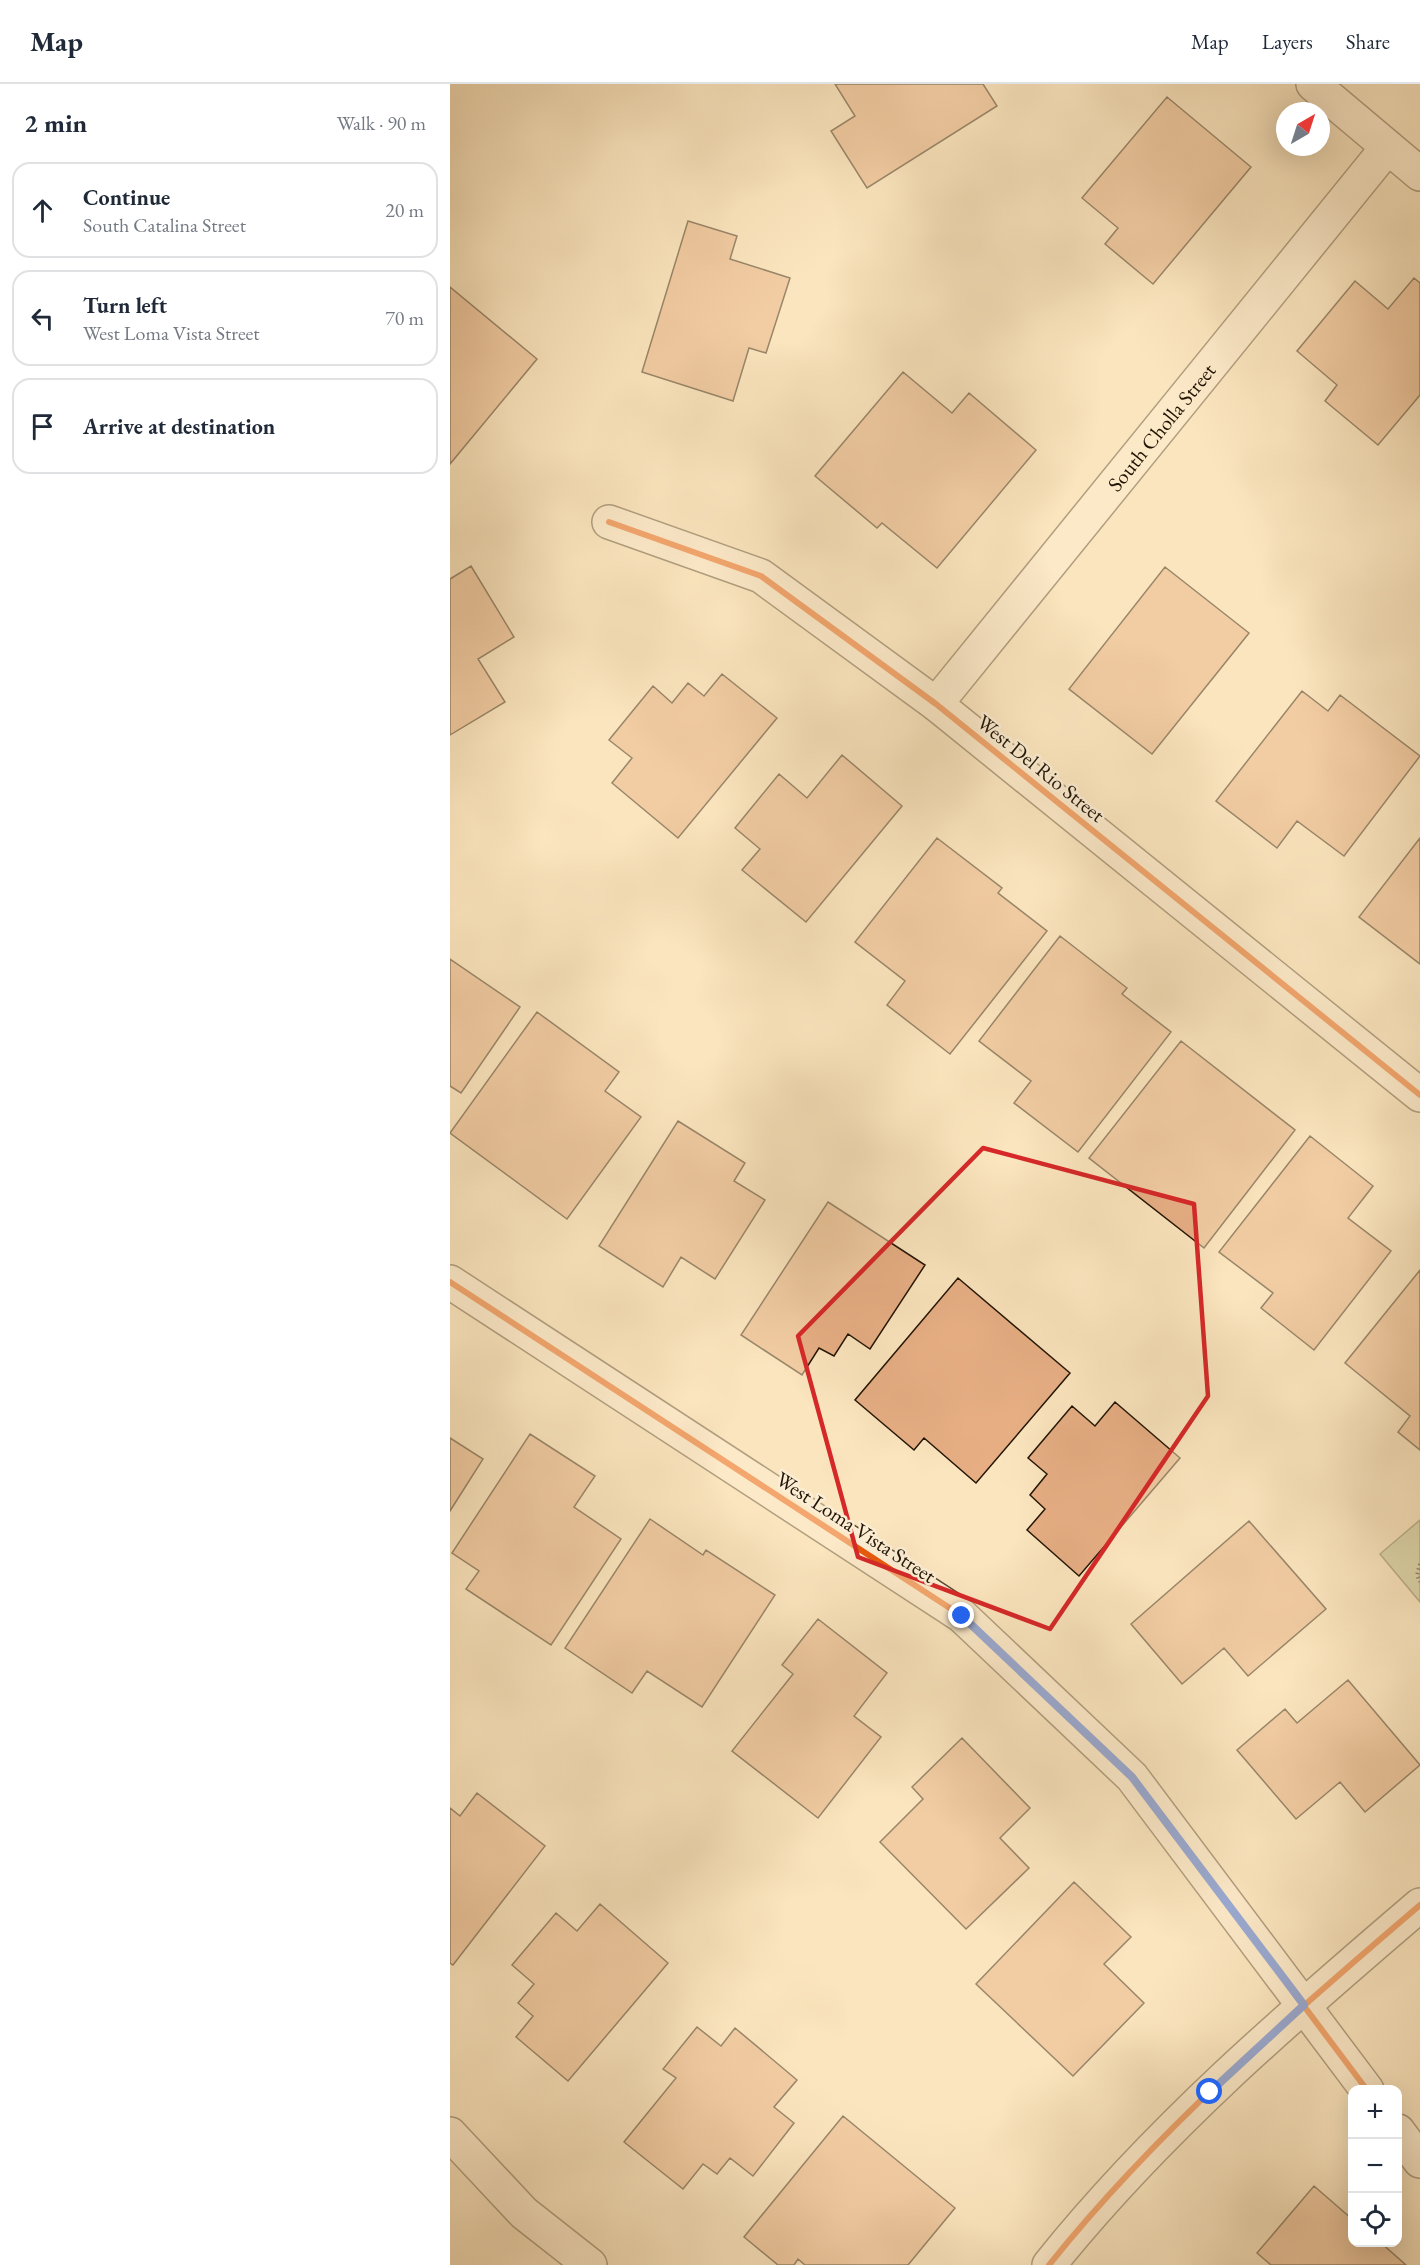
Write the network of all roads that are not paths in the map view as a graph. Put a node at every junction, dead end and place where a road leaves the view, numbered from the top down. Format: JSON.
{"nodes":[{"id":1,"x":1313,"y":84,"type":"edge"},
{"id":2,"x":1387,"y":148,"type":"junction"},
{"id":3,"x":1420,"y":174,"type":"edge"},
{"id":4,"x":609,"y":522,"type":"dead end"},
{"id":5,"x":936,"y":704,"type":"junction"},
{"id":6,"x":1420,"y":1095,"type":"edge"},
{"id":7,"x":450,"y":1282,"type":"edge"},
{"id":8,"x":1420,"y":1905,"type":"edge"},
{"id":9,"x":1304,"y":2005,"type":"junction"},
{"id":10,"x":1362,"y":2085,"type":"edge"},
{"id":11,"x":450,"y":2134,"type":"edge"},
{"id":12,"x":1402,"y":2136,"type":"edge"},
{"id":13,"x":1420,"y":2161,"type":"edge"},
{"id":14,"x":590,"y":2265,"type":"edge"},
{"id":15,"x":1049,"y":2265,"type":"edge"}],
"edges":[{"from":1,"to":2,"type":"street"},
{"from":2,"to":3,"type":"street"},
{"from":2,"to":5,"type":"street","name":"South Cholla Street"},
{"from":4,"to":5,"type":"street","name":"West Del Rio Street"},
{"from":5,"to":6,"type":"street","name":"West Del Rio Street"},
{"from":7,"to":9,"type":"street","name":"West Loma Vista Street"},
{"from":8,"to":9,"type":"street"},
{"from":9,"to":10,"type":"street","name":"West Loma Vista Street"},
{"from":9,"to":15,"type":"street"},
{"from":11,"to":14,"type":"street"},
{"from":12,"to":13,"type":"street"}]}
